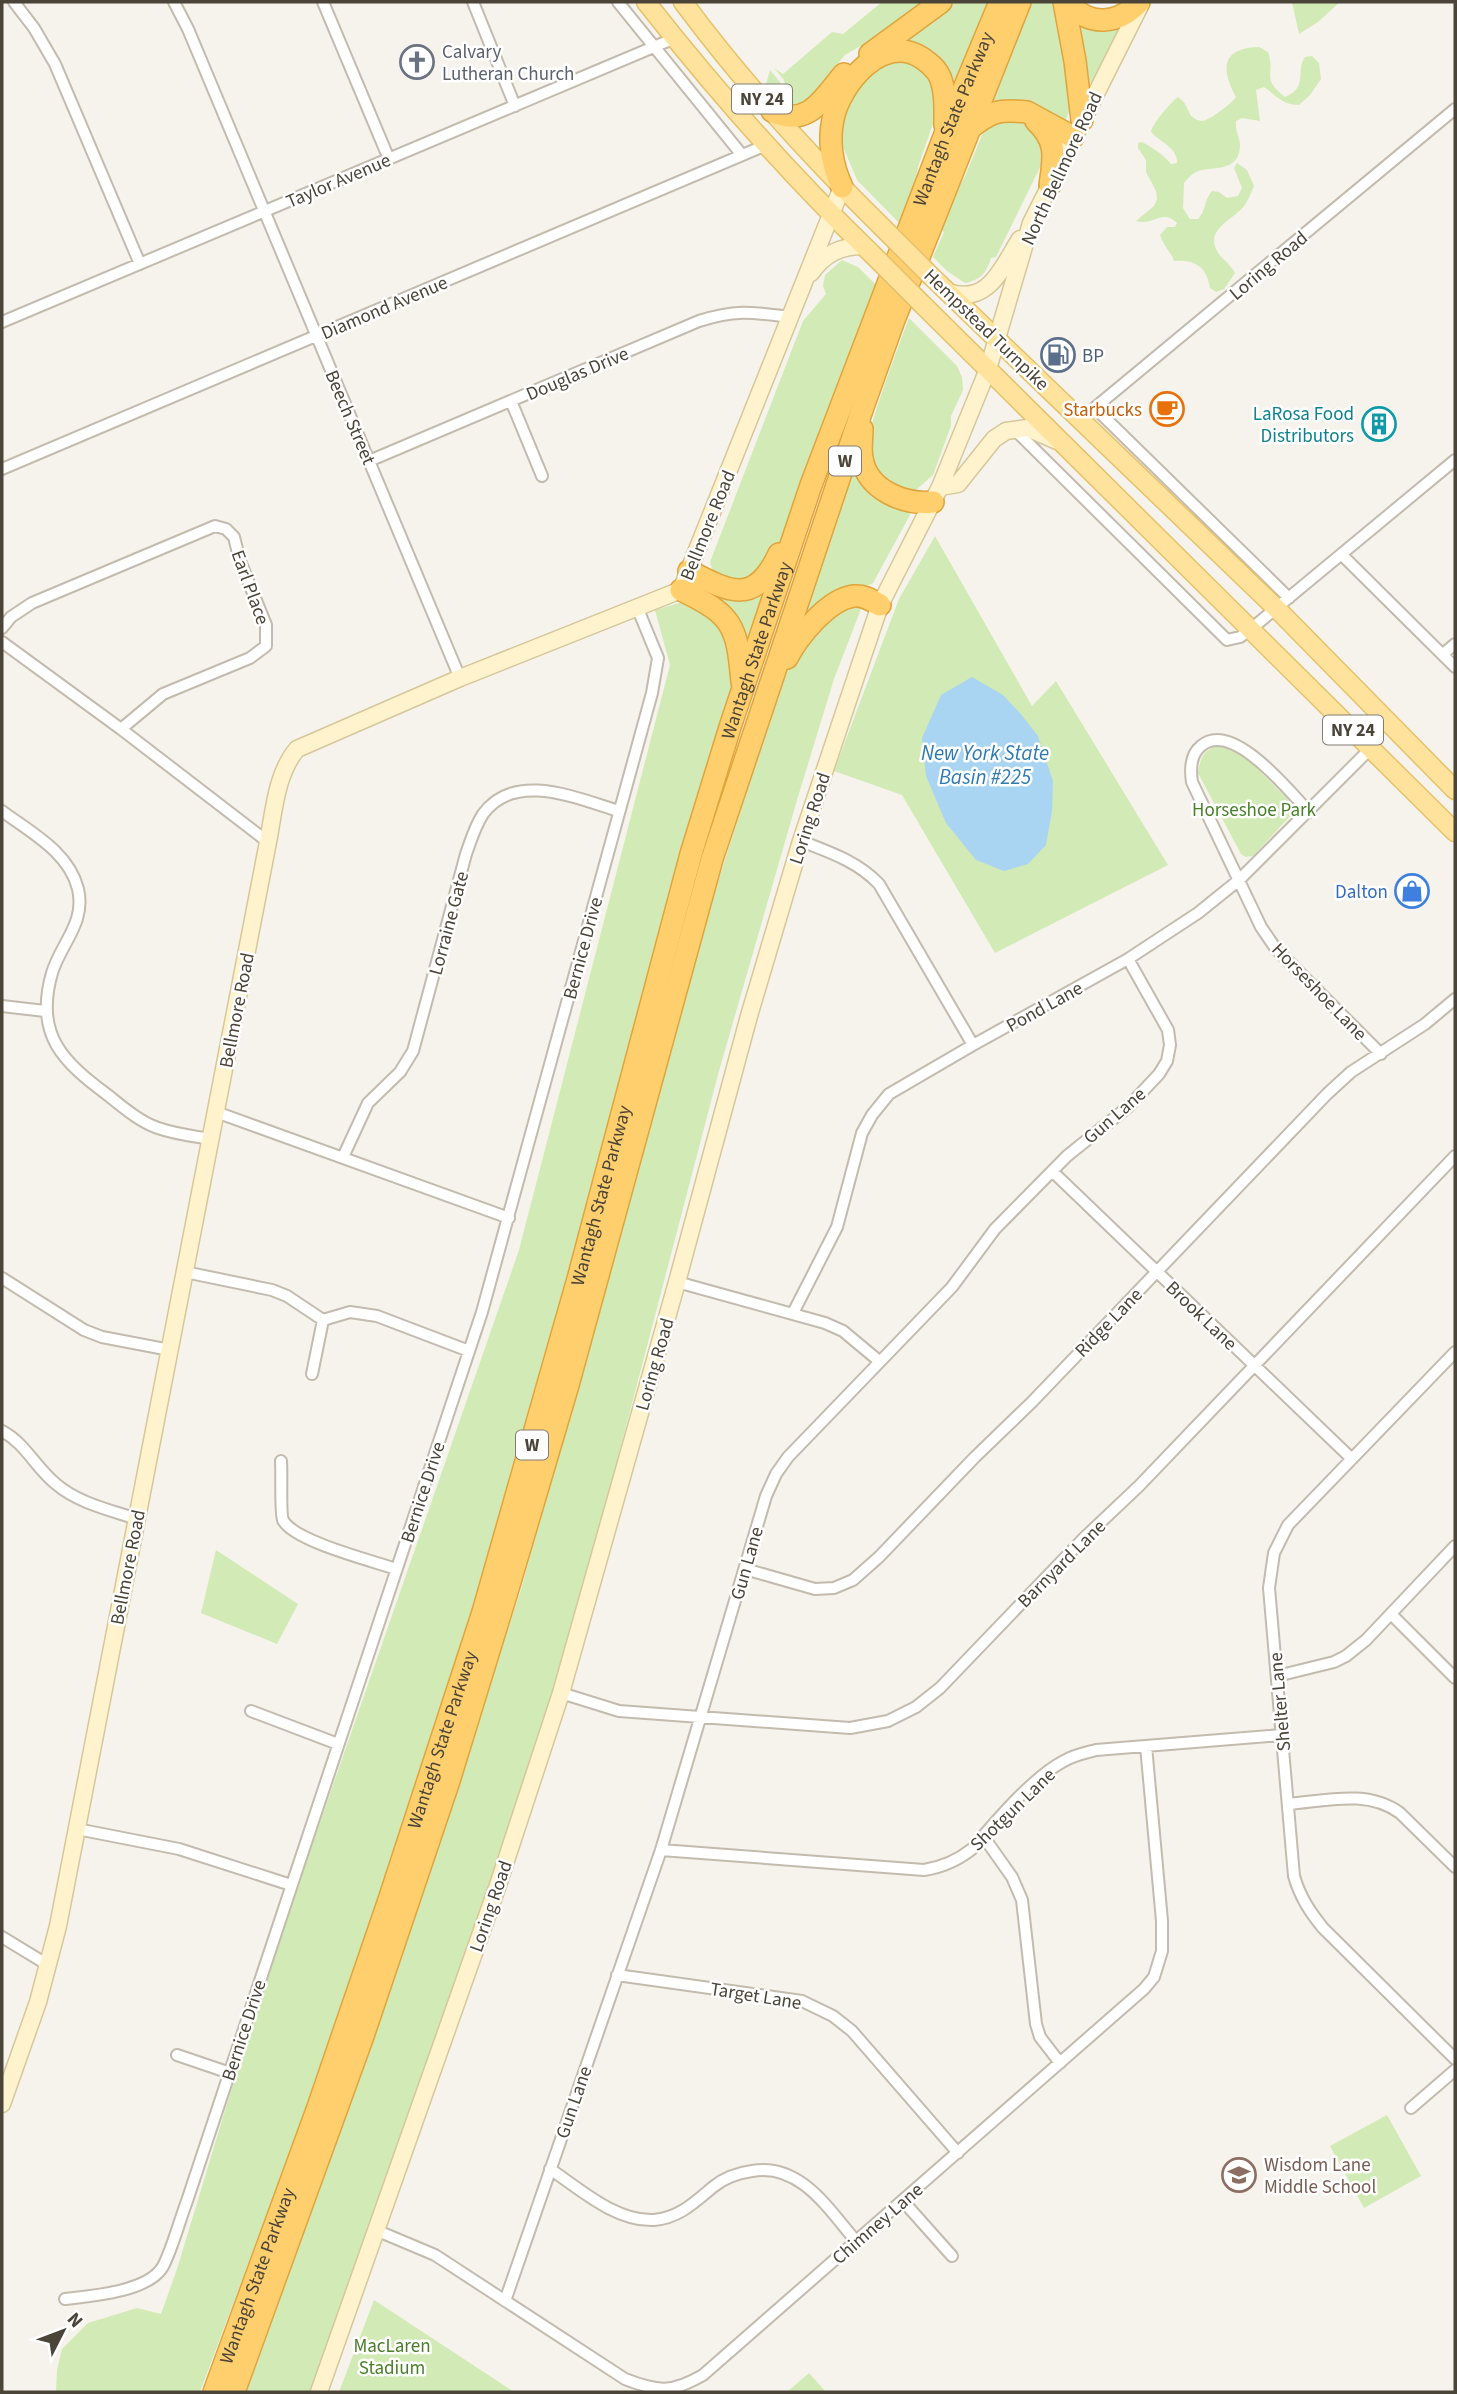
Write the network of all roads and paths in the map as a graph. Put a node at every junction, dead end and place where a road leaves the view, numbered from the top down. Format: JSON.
{"nodes":[{"id":1,"x":14,"y":2,"type":"edge"},
{"id":2,"x":174,"y":2,"type":"edge"},
{"id":3,"x":323,"y":2,"type":"edge"},
{"id":4,"x":473,"y":2,"type":"edge"},
{"id":5,"x":618,"y":2,"type":"edge"},
{"id":6,"x":646,"y":2,"type":"edge"},
{"id":7,"x":658,"y":2,"type":"edge"},
{"id":8,"x":941,"y":2,"type":"edge"},
{"id":9,"x":1000,"y":2,"type":"edge"},
{"id":10,"x":1020,"y":2,"type":"edge"},
{"id":11,"x":1066,"y":2,"type":"edge"},
{"id":12,"x":1141,"y":2,"type":"edge"},
{"id":13,"x":685,"y":4,"type":"edge"},
{"id":14,"x":675,"y":38,"type":"junction"},
{"id":15,"x":653,"y":48,"type":"junction"},
{"id":16,"x":515,"y":106,"type":"junction"},
{"id":17,"x":1455,"y":109,"type":"edge"},
{"id":18,"x":772,"y":111,"type":"junction"},
{"id":19,"x":1027,"y":112,"type":"junction"},
{"id":20,"x":969,"y":129,"type":"junction"},
{"id":21,"x":1078,"y":129,"type":"junction"},
{"id":22,"x":944,"y":135,"type":"junction"},
{"id":23,"x":766,"y":145,"type":"junction"},
{"id":24,"x":742,"y":155,"type":"junction"},
{"id":25,"x":388,"y":159,"type":"junction"},
{"id":26,"x":1050,"y":185,"type":"junction"},
{"id":27,"x":842,"y":187,"type":"junction"},
{"id":28,"x":264,"y":212,"type":"junction"},
{"id":29,"x":831,"y":214,"type":"junction"},
{"id":30,"x":1031,"y":223,"type":"junction"},
{"id":31,"x":868,"y":250,"type":"junction"},
{"id":32,"x":140,"y":264,"type":"junction"},
{"id":33,"x":800,"y":289,"type":"junction"},
{"id":34,"x":948,"y":292,"type":"junction"},
{"id":35,"x":790,"y":317,"type":"junction"},
{"id":36,"x":2,"y":322,"type":"edge"},
{"id":37,"x":317,"y":336,"type":"junction"},
{"id":38,"x":996,"y":340,"type":"junction"},
{"id":39,"x":988,"y":369,"type":"junction"},
{"id":40,"x":511,"y":401,"type":"junction"},
{"id":41,"x":863,"y":407,"type":"junction"},
{"id":42,"x":1095,"y":408,"type":"junction"},
{"id":43,"x":1080,"y":420,"type":"junction"},
{"id":44,"x":1015,"y":430,"type":"junction"},
{"id":45,"x":1068,"y":446,"type":"junction"},
{"id":46,"x":1455,"y":460,"type":"edge"},
{"id":47,"x":369,"y":461,"type":"junction"},
{"id":48,"x":2,"y":469,"type":"edge"},
{"id":49,"x":542,"y":477,"type":"dead end"},
{"id":50,"x":811,"y":485,"type":"junction"},
{"id":51,"x":936,"y":494,"type":"junction"},
{"id":52,"x":1342,"y":555,"type":"junction"},
{"id":53,"x":685,"y":581,"type":"junction"},
{"id":54,"x":1282,"y":603,"type":"junction"},
{"id":55,"x":880,"y":605,"type":"junction"},
{"id":56,"x":637,"y":607,"type":"junction"},
{"id":57,"x":2,"y":628,"type":"edge"},
{"id":58,"x":1251,"y":629,"type":"junction"},
{"id":59,"x":2,"y":642,"type":"edge"},
{"id":60,"x":1455,"y":644,"type":"edge"},
{"id":61,"x":1443,"y":654,"type":"junction"},
{"id":62,"x":1455,"y":667,"type":"edge"},
{"id":63,"x":460,"y":678,"type":"junction"},
{"id":64,"x":743,"y":691,"type":"junction"},
{"id":65,"x":763,"y":704,"type":"junction"},
{"id":66,"x":121,"y":729,"type":"junction"},
{"id":67,"x":1371,"y":748,"type":"junction"},
{"id":68,"x":1455,"y":790,"type":"edge"},
{"id":69,"x":2,"y":811,"type":"edge"},
{"id":70,"x":619,"y":811,"type":"junction"},
{"id":71,"x":1309,"y":812,"type":"junction"},
{"id":72,"x":1455,"y":832,"type":"edge"},
{"id":73,"x":801,"y":841,"type":"junction"},
{"id":74,"x":268,"y":842,"type":"junction"},
{"id":75,"x":1239,"y":880,"type":"junction"},
{"id":76,"x":1128,"y":959,"type":"junction"},
{"id":77,"x":1455,"y":999,"type":"edge"},
{"id":78,"x":2,"y":1006,"type":"edge"},
{"id":79,"x":45,"y":1011,"type":"junction"},
{"id":80,"x":973,"y":1045,"type":"junction"},
{"id":81,"x":1381,"y":1054,"type":"junction"},
{"id":82,"x":216,"y":1112,"type":"junction"},
{"id":83,"x":210,"y":1139,"type":"junction"},
{"id":84,"x":1455,"y":1156,"type":"edge"},
{"id":85,"x":342,"y":1157,"type":"junction"},
{"id":86,"x":1052,"y":1171,"type":"junction"},
{"id":87,"x":509,"y":1218,"type":"junction"},
{"id":88,"x":186,"y":1272,"type":"junction"},
{"id":89,"x":1157,"y":1272,"type":"junction"},
{"id":90,"x":2,"y":1278,"type":"edge"},
{"id":91,"x":677,"y":1282,"type":"junction"},
{"id":92,"x":793,"y":1313,"type":"junction"},
{"id":93,"x":323,"y":1320,"type":"junction"},
{"id":94,"x":170,"y":1350,"type":"junction"},
{"id":95,"x":469,"y":1351,"type":"junction"},
{"id":96,"x":1455,"y":1352,"type":"edge"},
{"id":97,"x":879,"y":1361,"type":"junction"},
{"id":98,"x":1254,"y":1366,"type":"junction"},
{"id":99,"x":312,"y":1374,"type":"dead end"},
{"id":100,"x":2,"y":1431,"type":"edge"},
{"id":101,"x":1352,"y":1459,"type":"junction"},
{"id":102,"x":281,"y":1461,"type":"dead end"},
{"id":103,"x":137,"y":1519,"type":"junction"},
{"id":104,"x":1455,"y":1546,"type":"edge"},
{"id":105,"x":396,"y":1569,"type":"junction"},
{"id":106,"x":745,"y":1569,"type":"junction"},
{"id":107,"x":1391,"y":1614,"type":"junction"},
{"id":108,"x":1277,"y":1676,"type":"junction"},
{"id":109,"x":1455,"y":1678,"type":"edge"},
{"id":110,"x":561,"y":1693,"type":"junction"},
{"id":111,"x":251,"y":1712,"type":"dead end"},
{"id":112,"x":701,"y":1718,"type":"junction"},
{"id":113,"x":1282,"y":1735,"type":"junction"},
{"id":114,"x":338,"y":1744,"type":"junction"},
{"id":115,"x":1146,"y":1746,"type":"junction"},
{"id":116,"x":1288,"y":1804,"type":"junction"},
{"id":117,"x":77,"y":1829,"type":"junction"},
{"id":118,"x":983,"y":1836,"type":"junction"},
{"id":119,"x":661,"y":1850,"type":"junction"},
{"id":120,"x":1455,"y":1867,"type":"edge"},
{"id":121,"x":291,"y":1885,"type":"junction"},
{"id":122,"x":2,"y":1937,"type":"edge"},
{"id":123,"x":48,"y":1965,"type":"junction"},
{"id":124,"x":617,"y":1975,"type":"junction"},
{"id":125,"x":177,"y":2055,"type":"dead end"},
{"id":126,"x":1455,"y":2059,"type":"edge"},
{"id":127,"x":1060,"y":2063,"type":"junction"},
{"id":128,"x":1455,"y":2070,"type":"edge"},
{"id":129,"x":230,"y":2073,"type":"junction"},
{"id":130,"x":2,"y":2104,"type":"edge"},
{"id":131,"x":1411,"y":2109,"type":"dead end"},
{"id":132,"x":958,"y":2153,"type":"junction"},
{"id":133,"x":550,"y":2169,"type":"junction"},
{"id":134,"x":903,"y":2201,"type":"junction"},
{"id":135,"x":378,"y":2231,"type":"junction"},
{"id":136,"x":856,"y":2241,"type":"junction"},
{"id":137,"x":952,"y":2256,"type":"dead end"},
{"id":138,"x":65,"y":2299,"type":"dead end"},
{"id":139,"x":505,"y":2301,"type":"junction"},
{"id":140,"x":214,"y":2392,"type":"edge"},
{"id":141,"x":234,"y":2392,"type":"edge"},
{"id":142,"x":320,"y":2392,"type":"edge"}],
"edges":[{"from":1,"to":32,"type":"street"},
{"from":2,"to":28,"type":"street","name":"Beech Street"},
{"from":3,"to":25,"type":"street"},
{"from":4,"to":16,"type":"street"},
{"from":5,"to":15,"type":"street"},
{"from":6,"to":14,"type":"main road","name":"Hempstead Turnpike","number":"NY 24"},
{"from":7,"to":13,"type":"main road"},
{"from":8,"to":18,"type":"highway"},
{"from":9,"to":22,"type":"highway","name":"Wantagh State Parkway","number":"W"},
{"from":10,"to":20,"type":"highway","name":"Wantagh State Parkway","number":"W"},
{"from":11,"to":12,"type":"highway"},
{"from":11,"to":21,"type":"highway"},
{"from":12,"to":21,"type":"street","name":"North Bellmore Road"},
{"from":13,"to":18,"type":"main road","name":"Hempstead Turnpike","number":"NY 24"},
{"from":14,"to":15,"type":"street","name":"Taylor Avenue"},
{"from":14,"to":23,"type":"main road","name":"Hempstead Turnpike","number":"NY 24"},
{"from":15,"to":16,"type":"street","name":"Taylor Avenue"},
{"from":15,"to":24,"type":"street"},
{"from":16,"to":25,"type":"street","name":"Taylor Avenue"},
{"from":17,"to":42,"type":"street","name":"Loring Road"},
{"from":18,"to":27,"type":"main road","name":"Hempstead Turnpike","number":"NY 24"},
{"from":19,"to":20,"type":"highway"},
{"from":19,"to":21,"type":"highway"},
{"from":19,"to":26,"type":"highway"},
{"from":20,"to":41,"type":"highway","name":"Wantagh State Parkway","number":"W"},
{"from":21,"to":26,"type":"street","name":"North Bellmore Road"},
{"from":22,"to":27,"type":"highway"},
{"from":22,"to":50,"type":"highway","name":"Wantagh State Parkway","number":"W"},
{"from":23,"to":24,"type":"street","name":"Diamond Avenue"},
{"from":23,"to":29,"type":"main road","name":"Hempstead Turnpike","number":"NY 24"},
{"from":24,"to":37,"type":"street","name":"Diamond Avenue"},
{"from":25,"to":28,"type":"street","name":"Taylor Avenue"},
{"from":26,"to":30,"type":"street","name":"North Bellmore Road"},
{"from":27,"to":29,"type":"street","name":"Bellmore Road"},
{"from":27,"to":34,"type":"main road","name":"Hempstead Turnpike","number":"NY 24","bridge":true},
{"from":28,"to":32,"type":"street","name":"Taylor Avenue"},
{"from":28,"to":37,"type":"street","name":"Beech Street"},
{"from":29,"to":31,"type":"main road","name":"Hempstead Turnpike","number":"NY 24"},
{"from":29,"to":33,"type":"street","name":"Bellmore Road"},
{"from":30,"to":34,"type":"street"},
{"from":30,"to":38,"type":"street","name":"North Bellmore Road"},
{"from":31,"to":33,"type":"street"},
{"from":31,"to":39,"type":"main road","name":"Hempstead Turnpike","number":"NY 24","bridge":true},
{"from":32,"to":36,"type":"street","name":"Taylor Avenue"},
{"from":33,"to":35,"type":"street","name":"Bellmore Road"},
{"from":34,"to":38,"type":"main road","name":"Hempstead Turnpike","number":"NY 24"},
{"from":35,"to":40,"type":"street","name":"Douglas Drive"},
{"from":35,"to":53,"type":"street","name":"Bellmore Road"},
{"from":37,"to":47,"type":"street","name":"Beech Street"},
{"from":37,"to":48,"type":"street","name":"Diamond Avenue"},
{"from":38,"to":39,"type":"street","name":"Loring Road"},
{"from":38,"to":43,"type":"main road","name":"Hempstead Turnpike","number":"NY 24"},
{"from":39,"to":45,"type":"main road","name":"Hempstead Turnpike","number":"NY 24"},
{"from":39,"to":51,"type":"street","name":"Loring Road"},
{"from":40,"to":47,"type":"street","name":"Douglas Drive"},
{"from":40,"to":49,"type":"street"},
{"from":41,"to":51,"type":"highway"},
{"from":41,"to":65,"type":"highway","name":"Wantagh State Parkway","number":"W"},
{"from":42,"to":43,"type":"street","name":"Loring Road"},
{"from":42,"to":54,"type":"street","name":"Hempstead Turnpike"},
{"from":43,"to":54,"type":"main road","name":"Hempstead Turnpike","number":"NY 24"},
{"from":44,"to":45,"type":"street"},
{"from":44,"to":51,"type":"street"},
{"from":44,"to":58,"type":"street"},
{"from":45,"to":58,"type":"main road","name":"Hempstead Turnpike","number":"NY 24"},
{"from":46,"to":52,"type":"street"},
{"from":47,"to":63,"type":"street","name":"Beech Street"},
{"from":50,"to":53,"type":"highway"},
{"from":50,"to":64,"type":"highway","name":"Wantagh State Parkway","number":"W"},
{"from":51,"to":55,"type":"street","name":"Loring Road"},
{"from":52,"to":54,"type":"street"},
{"from":52,"to":61,"type":"street"},
{"from":53,"to":56,"type":"street","name":"Bellmore Road"},
{"from":53,"to":64,"type":"highway"},
{"from":54,"to":58,"type":"street"},
{"from":54,"to":68,"type":"main road","name":"Hempstead Turnpike","number":"NY 24"},
{"from":55,"to":65,"type":"highway"},
{"from":55,"to":73,"type":"street","name":"Loring Road"},
{"from":56,"to":63,"type":"street","name":"Bellmore Road"},
{"from":56,"to":70,"type":"street","name":"Bernice Drive"},
{"from":57,"to":66,"type":"street","name":"Earl Place"},
{"from":58,"to":67,"type":"main road","name":"Hempstead Turnpike","number":"NY 24"},
{"from":59,"to":66,"type":"street"},
{"from":60,"to":61,"type":"street"},
{"from":61,"to":62,"type":"street"},
{"from":63,"to":74,"type":"street","name":"Bellmore Road"},
{"from":64,"to":140,"type":"highway","name":"Wantagh State Parkway","number":"W"},
{"from":65,"to":141,"type":"highway","name":"Wantagh State Parkway","number":"W"},
{"from":66,"to":74,"type":"street"},
{"from":67,"to":71,"type":"street","name":"Pond Lane"},
{"from":67,"to":72,"type":"main road","name":"Hempstead Turnpike","number":"NY 24"},
{"from":69,"to":79,"type":"street"},
{"from":70,"to":85,"type":"street","name":"Lorraine Gate"},
{"from":70,"to":87,"type":"street","name":"Bernice Drive"},
{"from":71,"to":75,"type":"street","name":"Pond Lane"},
{"from":71,"to":75,"type":"street","name":"Horseshoe Lane"},
{"from":73,"to":80,"type":"street"},
{"from":73,"to":91,"type":"street","name":"Loring Road"},
{"from":74,"to":82,"type":"street","name":"Bellmore Road"},
{"from":75,"to":76,"type":"street","name":"Pond Lane"},
{"from":75,"to":81,"type":"street","name":"Horseshoe Lane"},
{"from":76,"to":80,"type":"street","name":"Pond Lane"},
{"from":76,"to":86,"type":"street","name":"Gun Lane"},
{"from":77,"to":81,"type":"street","name":"Ridge Lane"},
{"from":78,"to":79,"type":"street"},
{"from":79,"to":83,"type":"street"},
{"from":80,"to":92,"type":"street","name":"Pond Lane"},
{"from":81,"to":89,"type":"street","name":"Ridge Lane"},
{"from":82,"to":83,"type":"street","name":"Bellmore Road"},
{"from":82,"to":85,"type":"street"},
{"from":83,"to":88,"type":"street","name":"Bellmore Road"},
{"from":84,"to":98,"type":"street","name":"Barnyard Lane"},
{"from":85,"to":87,"type":"street"},
{"from":86,"to":89,"type":"street","name":"Brook Lane"},
{"from":86,"to":97,"type":"street","name":"Gun Lane"},
{"from":87,"to":95,"type":"street","name":"Bernice Drive"},
{"from":88,"to":93,"type":"street"},
{"from":88,"to":94,"type":"street","name":"Bellmore Road"},
{"from":89,"to":98,"type":"street","name":"Brook Lane"},
{"from":89,"to":106,"type":"street","name":"Ridge Lane"},
{"from":90,"to":94,"type":"street"},
{"from":91,"to":92,"type":"street"},
{"from":91,"to":110,"type":"street","name":"Loring Road"},
{"from":92,"to":97,"type":"street"},
{"from":93,"to":95,"type":"street"},
{"from":93,"to":99,"type":"street"},
{"from":94,"to":103,"type":"street","name":"Bellmore Road"},
{"from":95,"to":105,"type":"street","name":"Bernice Drive"},
{"from":96,"to":101,"type":"street","name":"Shelter Lane"},
{"from":97,"to":106,"type":"street","name":"Gun Lane"},
{"from":98,"to":101,"type":"street","name":"Brook Lane"},
{"from":98,"to":112,"type":"street","name":"Barnyard Lane"},
{"from":100,"to":103,"type":"street"},
{"from":101,"to":108,"type":"street","name":"Shelter Lane"},
{"from":102,"to":105,"type":"street"},
{"from":103,"to":117,"type":"street","name":"Bellmore Road"},
{"from":104,"to":107,"type":"street"},
{"from":105,"to":114,"type":"street","name":"Bernice Drive"},
{"from":106,"to":112,"type":"street","name":"Gun Lane"},
{"from":107,"to":108,"type":"street"},
{"from":107,"to":109,"type":"street"},
{"from":108,"to":113,"type":"street","name":"Shelter Lane"},
{"from":110,"to":112,"type":"street","name":"Barnyard Lane"},
{"from":110,"to":135,"type":"street","name":"Loring Road"},
{"from":111,"to":114,"type":"street"},
{"from":112,"to":119,"type":"street","name":"Gun Lane"},
{"from":113,"to":115,"type":"street","name":"Shotgun Lane"},
{"from":113,"to":116,"type":"street","name":"Shelter Lane"},
{"from":114,"to":121,"type":"street","name":"Bernice Drive"},
{"from":115,"to":118,"type":"street","name":"Shotgun Lane"},
{"from":115,"to":127,"type":"street","name":"Chimney Lane"},
{"from":116,"to":120,"type":"street"},
{"from":116,"to":126,"type":"street","name":"Shelter Lane"},
{"from":117,"to":121,"type":"street"},
{"from":117,"to":123,"type":"street","name":"Bellmore Road"},
{"from":118,"to":119,"type":"street","name":"Shotgun Lane"},
{"from":118,"to":127,"type":"street"},
{"from":119,"to":124,"type":"street","name":"Gun Lane"},
{"from":121,"to":129,"type":"street","name":"Bernice Drive"},
{"from":122,"to":123,"type":"street"},
{"from":123,"to":130,"type":"street","name":"Bellmore Road"},
{"from":124,"to":132,"type":"street","name":"Target Lane"},
{"from":124,"to":133,"type":"street","name":"Gun Lane"},
{"from":125,"to":129,"type":"street"},
{"from":127,"to":132,"type":"street","name":"Chimney Lane"},
{"from":128,"to":131,"type":"street"},
{"from":129,"to":138,"type":"street","name":"Bernice Drive"},
{"from":132,"to":134,"type":"street","name":"Chimney Lane"},
{"from":133,"to":136,"type":"street"},
{"from":133,"to":139,"type":"street","name":"Gun Lane"},
{"from":134,"to":136,"type":"street","name":"Chimney Lane"},
{"from":134,"to":137,"type":"street"},
{"from":135,"to":139,"type":"street","name":"Chimney Lane"},
{"from":135,"to":142,"type":"street","name":"Loring Road"},
{"from":136,"to":139,"type":"street","name":"Chimney Lane"}]}
